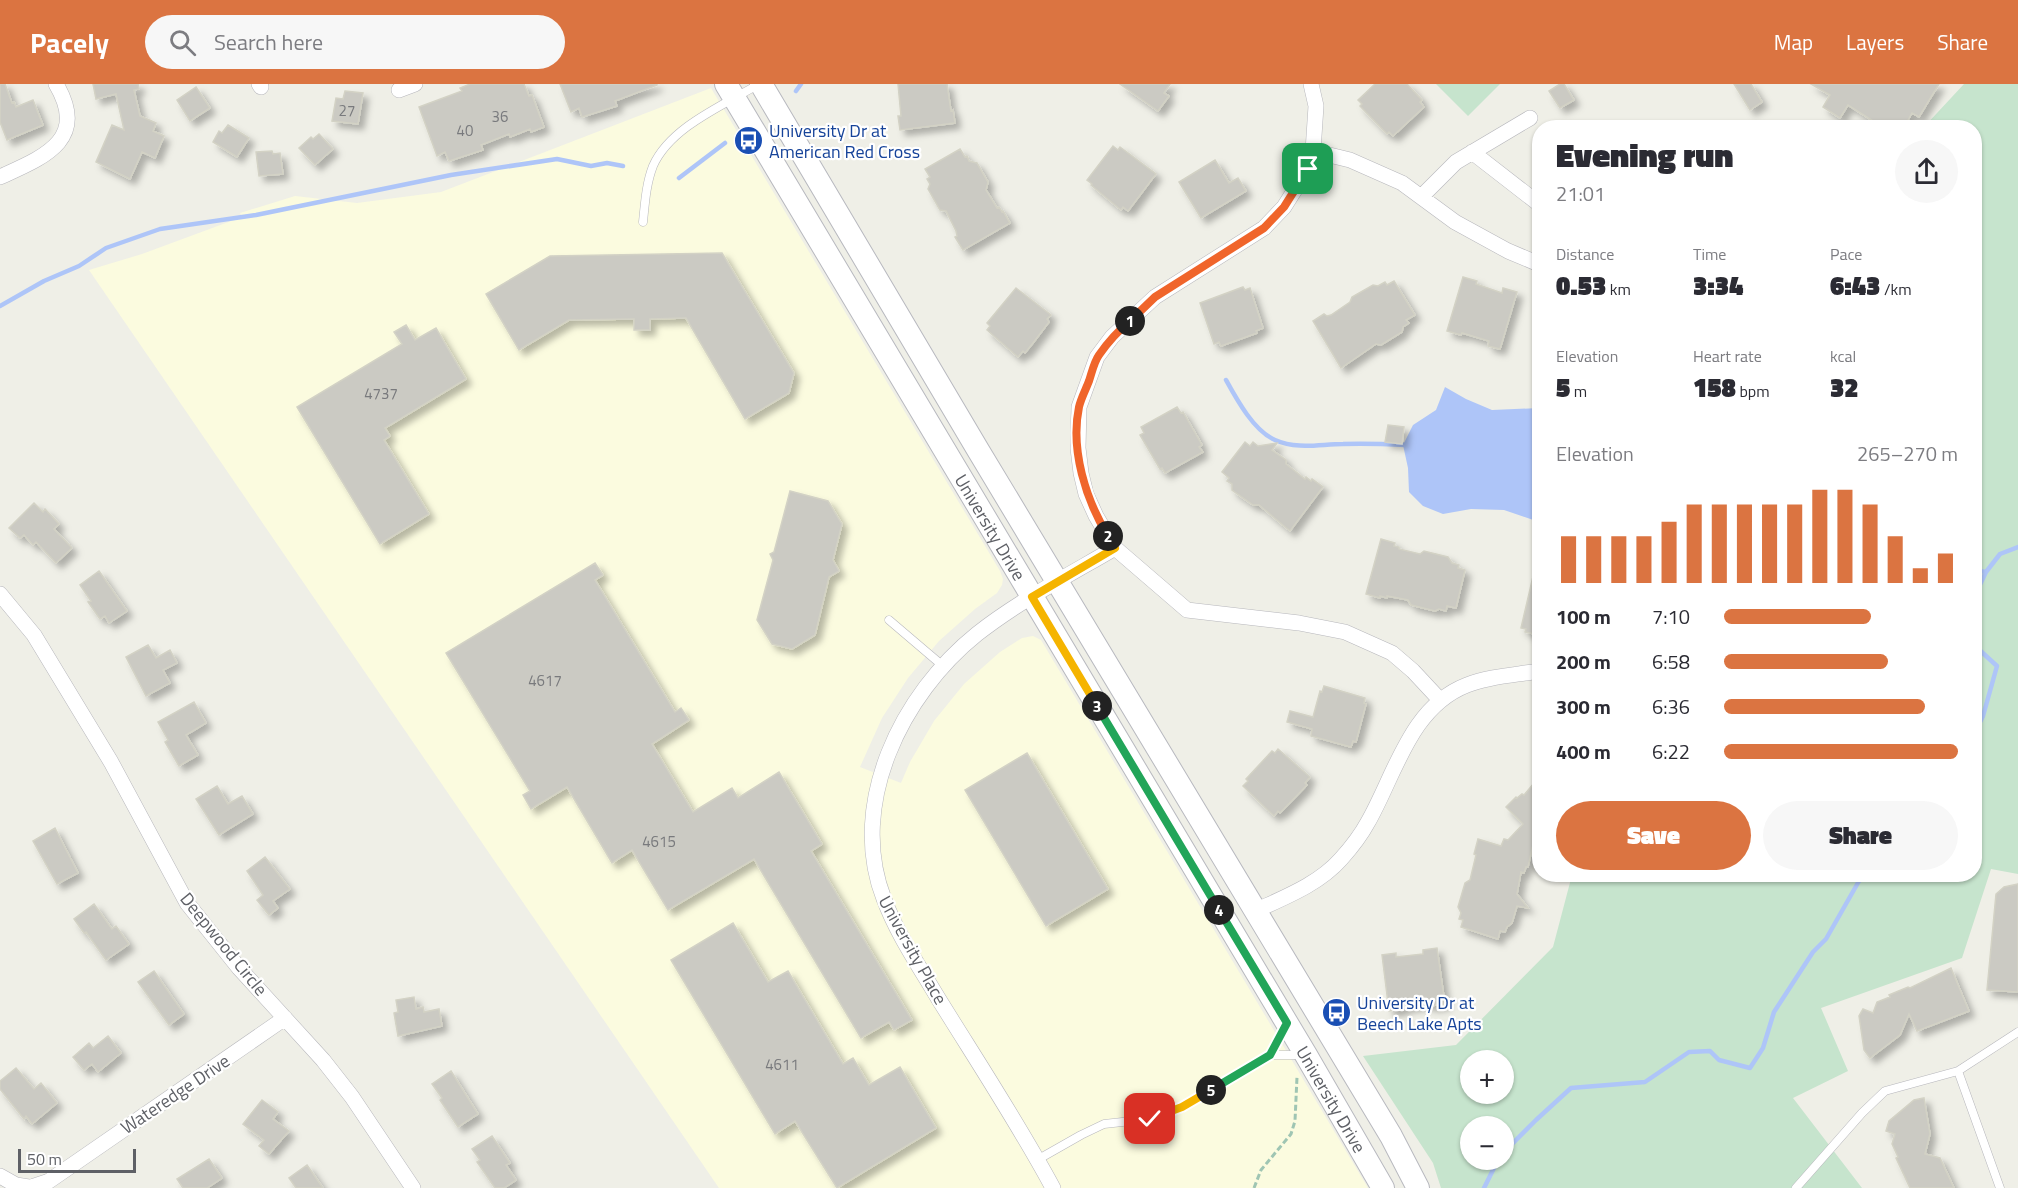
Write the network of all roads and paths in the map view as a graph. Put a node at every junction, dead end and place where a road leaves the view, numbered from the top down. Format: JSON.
{"nodes":[{"id":1,"x":56,"y":84,"type":"edge"},
{"id":2,"x":415,"y":84,"type":"edge"},
{"id":3,"x":760,"y":84,"type":"edge"},
{"id":4,"x":1311,"y":84,"type":"edge"},
{"id":5,"x":399,"y":90,"type":"dead end"},
{"id":6,"x":730,"y":91,"type":"edge"},
{"id":7,"x":1530,"y":118,"type":"dead end"},
{"id":8,"x":1314,"y":151,"type":"junction"},
{"id":9,"x":1472,"y":152,"type":"junction"},
{"id":10,"x":0,"y":177,"type":"edge"},
{"id":11,"x":1422,"y":196,"type":"junction"},
{"id":12,"x":1532,"y":199,"type":"edge"},
{"id":13,"x":643,"y":222,"type":"dead end"},
{"id":14,"x":1532,"y":261,"type":"edge"},
{"id":15,"x":1115,"y":548,"type":"junction"},
{"id":16,"x":1058,"y":581,"type":"junction"},
{"id":17,"x":0,"y":594,"type":"edge"},
{"id":18,"x":1032,"y":597,"type":"junction"},
{"id":19,"x":889,"y":620,"type":"dead end"},
{"id":20,"x":943,"y":666,"type":"junction"},
{"id":21,"x":1532,"y":672,"type":"edge"},
{"id":22,"x":1440,"y":700,"type":"junction"},
{"id":23,"x":1255,"y":911,"type":"junction"},
{"id":24,"x":285,"y":1018,"type":"junction"},
{"id":25,"x":1287,"y":1023,"type":"junction"},
{"id":26,"x":2018,"y":1032,"type":"edge"},
{"id":27,"x":1270,"y":1055,"type":"junction"},
{"id":28,"x":1302,"y":1064,"type":"junction"},
{"id":29,"x":1958,"y":1071,"type":"junction"},
{"id":30,"x":1037,"y":1160,"type":"junction"},
{"id":31,"x":0,"y":1176,"type":"edge"},
{"id":32,"x":35,"y":1187,"type":"edge"},
{"id":33,"x":413,"y":1188,"type":"edge"},
{"id":34,"x":1053,"y":1188,"type":"edge"},
{"id":35,"x":1254,"y":1188,"type":"edge"},
{"id":36,"x":1383,"y":1188,"type":"edge"},
{"id":37,"x":1418,"y":1188,"type":"edge"},
{"id":38,"x":1796,"y":1188,"type":"edge"},
{"id":39,"x":2000,"y":1188,"type":"edge"}],
"edges":[{"from":1,"to":10,"type":"street"},
{"from":2,"to":5,"type":"street"},
{"from":3,"to":6,"type":"lane"},
{"from":3,"to":16,"type":"main road","name":"University Drive"},
{"from":4,"to":8,"type":"street"},
{"from":6,"to":13,"type":"lane"},
{"from":6,"to":18,"type":"main road","name":"University Drive"},
{"from":7,"to":9,"type":"street"},
{"from":8,"to":11,"type":"street"},
{"from":8,"to":15,"type":"street"},
{"from":9,"to":11,"type":"street"},
{"from":9,"to":12,"type":"street"},
{"from":11,"to":14,"type":"street"},
{"from":15,"to":16,"type":"street","name":"University Place"},
{"from":15,"to":22,"type":"street"},
{"from":16,"to":18,"type":"street","name":"University Place"},
{"from":16,"to":23,"type":"main road","name":"University Drive"},
{"from":17,"to":24,"type":"street","name":"Deepwood Circle"},
{"from":18,"to":20,"type":"street","name":"University Place"},
{"from":18,"to":25,"type":"main road","name":"University Drive"},
{"from":19,"to":20,"type":"lane"},
{"from":20,"to":30,"type":"street","name":"University Place"},
{"from":21,"to":22,"type":"street"},
{"from":22,"to":23,"type":"street"},
{"from":23,"to":37,"type":"main road","name":"University Drive"},
{"from":24,"to":32,"type":"street","name":"Wateredge Drive"},
{"from":24,"to":33,"type":"street","name":"Deepwood Circle"},
{"from":25,"to":27,"type":"lane"},
{"from":25,"to":28,"type":"main road","name":"University Drive"},
{"from":26,"to":29,"type":"lane"},
{"from":27,"to":28,"type":"lane"},
{"from":27,"to":30,"type":"lane"},
{"from":28,"to":35,"type":"path"},
{"from":28,"to":36,"type":"main road","name":"University Drive"},
{"from":29,"to":38,"type":"lane"},
{"from":29,"to":39,"type":"lane"},
{"from":30,"to":34,"type":"street","name":"University Place"},
{"from":31,"to":32,"type":"street"}]}
